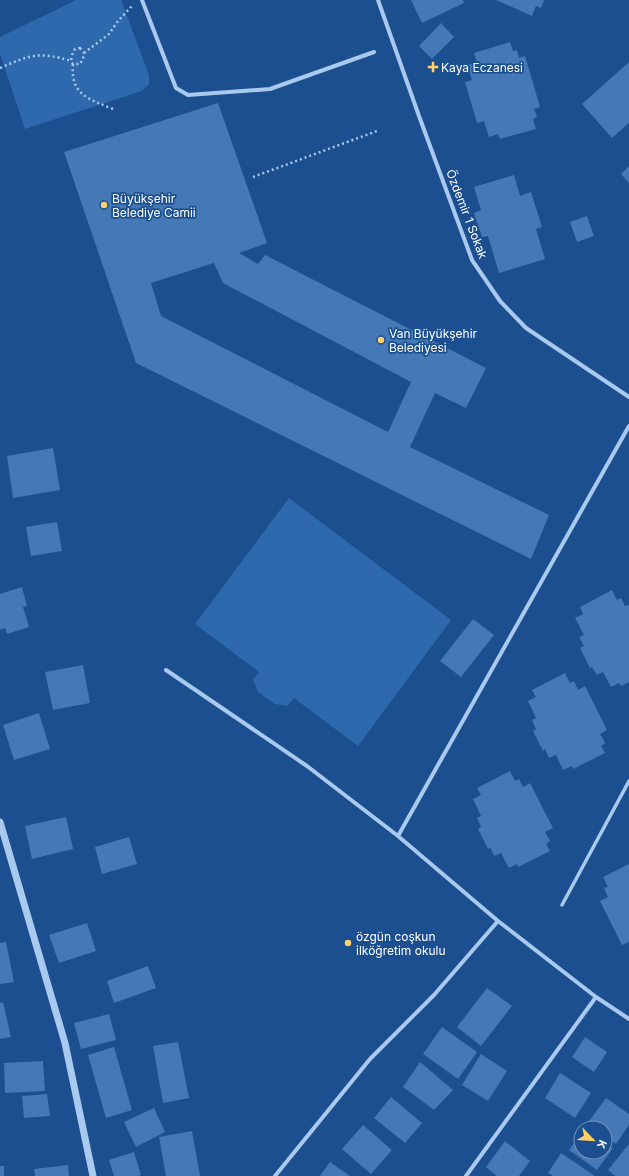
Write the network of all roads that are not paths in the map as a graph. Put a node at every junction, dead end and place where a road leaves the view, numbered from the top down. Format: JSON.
{"nodes":[{"id":1,"x":142,"y":0,"type":"edge"},
{"id":2,"x":378,"y":0,"type":"edge"},
{"id":3,"x":374,"y":52,"type":"dead end"},
{"id":4,"x":629,"y":396,"type":"edge"},
{"id":5,"x":629,"y":426,"type":"edge"},
{"id":6,"x":166,"y":670,"type":"dead end"},
{"id":7,"x":629,"y":781,"type":"edge"},
{"id":8,"x":0,"y":822,"type":"edge"},
{"id":9,"x":398,"y":836,"type":"junction"},
{"id":10,"x":2,"y":837,"type":"edge"},
{"id":11,"x":562,"y":905,"type":"dead end"},
{"id":12,"x":498,"y":921,"type":"junction"},
{"id":13,"x":596,"y":997,"type":"junction"},
{"id":14,"x":629,"y":1018,"type":"edge"},
{"id":15,"x":93,"y":1176,"type":"edge"},
{"id":16,"x":275,"y":1176,"type":"edge"},
{"id":17,"x":466,"y":1176,"type":"edge"}],
"edges":[{"from":1,"to":3,"type":"street"},
{"from":2,"to":4,"type":"street","name":"Özdemir 1 Sokak"},
{"from":5,"to":9,"type":"street"},
{"from":6,"to":9,"type":"street"},
{"from":7,"to":11,"type":"street"},
{"from":8,"to":10,"type":"street"},
{"from":9,"to":12,"type":"street"},
{"from":10,"to":15,"type":"street"},
{"from":12,"to":13,"type":"street"},
{"from":12,"to":16,"type":"street"},
{"from":13,"to":14,"type":"street"},
{"from":13,"to":17,"type":"street"}]}
